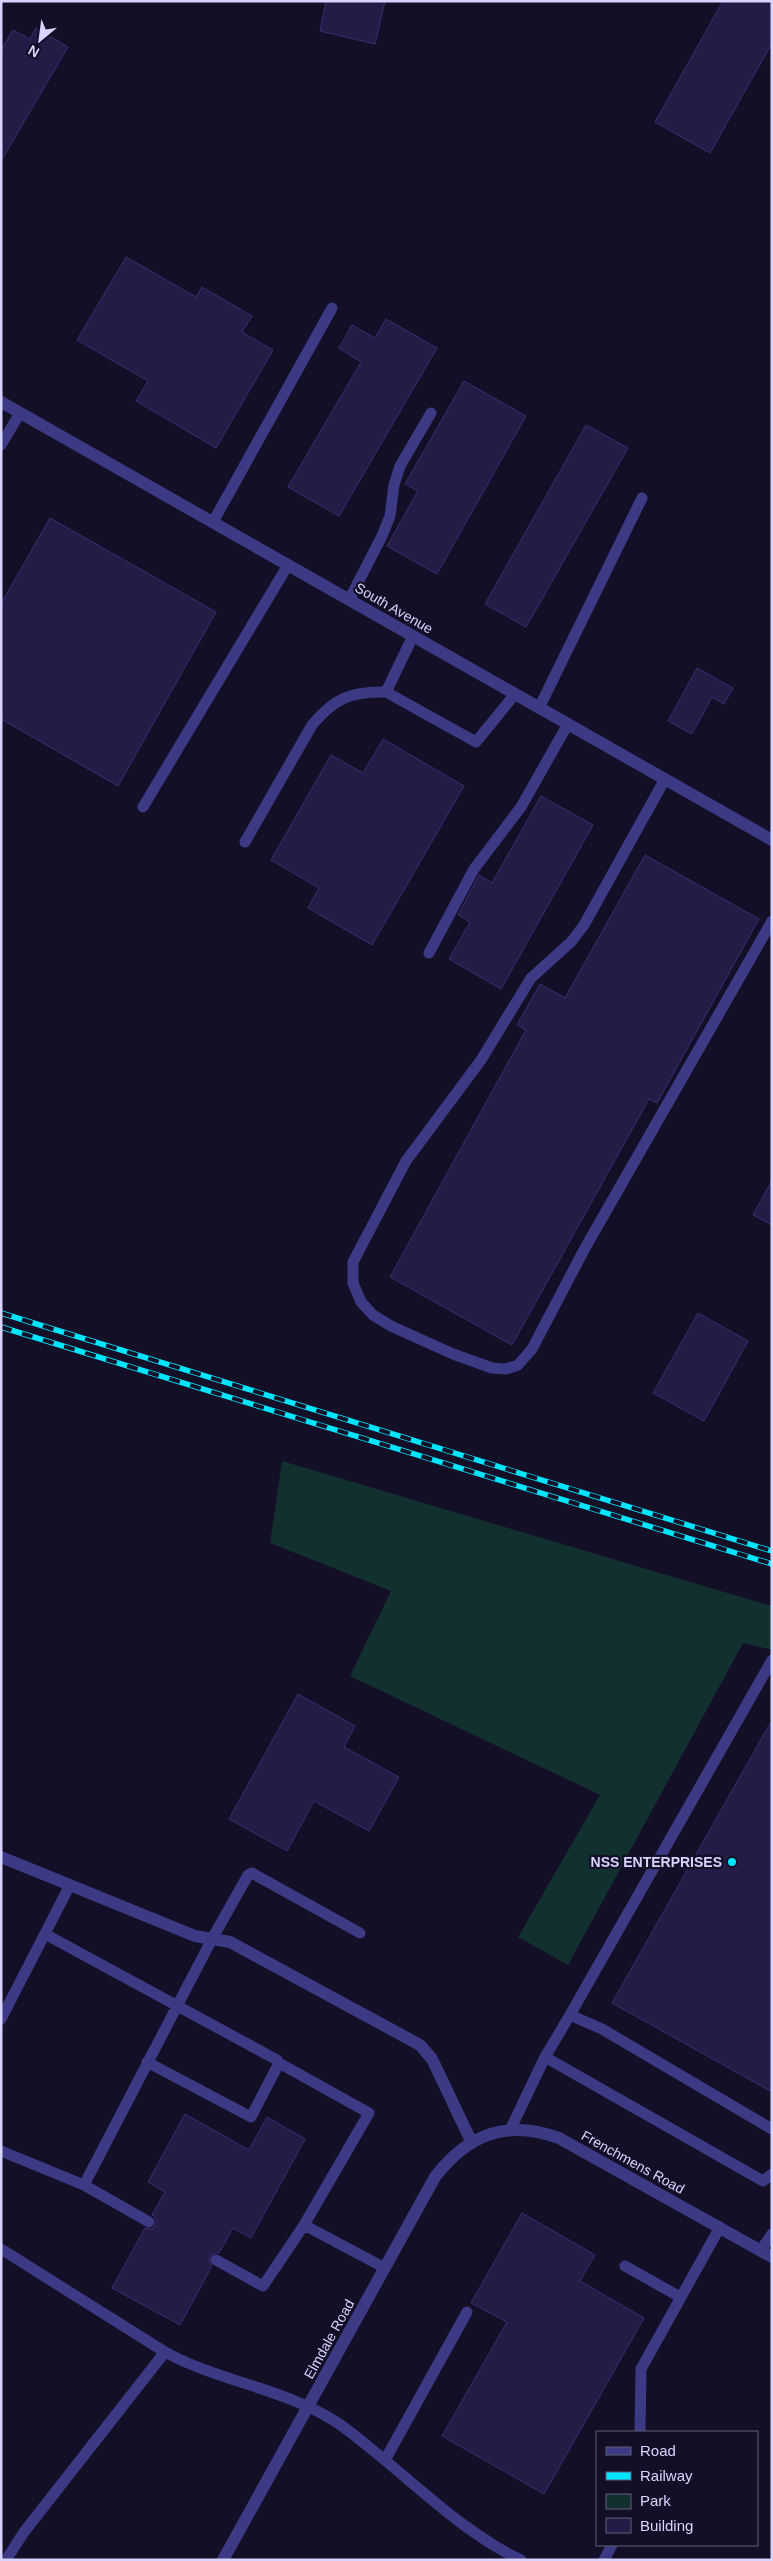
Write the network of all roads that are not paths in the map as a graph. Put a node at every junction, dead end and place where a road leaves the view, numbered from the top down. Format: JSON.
{"nodes":[{"id":1,"x":332,"y":308,"type":"dead end"},
{"id":2,"x":1,"y":402,"type":"edge"},
{"id":3,"x":20,"y":412,"type":"junction"},
{"id":4,"x":431,"y":413,"type":"dead end"},
{"id":5,"x":1,"y":445,"type":"edge"},
{"id":6,"x":642,"y":498,"type":"dead end"},
{"id":7,"x":213,"y":522,"type":"junction"},
{"id":8,"x":288,"y":565,"type":"junction"},
{"id":9,"x":350,"y":600,"type":"junction"},
{"id":10,"x":413,"y":636,"type":"junction"},
{"id":11,"x":386,"y":692,"type":"junction"},
{"id":12,"x":515,"y":694,"type":"junction"},
{"id":13,"x":539,"y":708,"type":"junction"},
{"id":14,"x":568,"y":724,"type":"junction"},
{"id":15,"x":665,"y":779,"type":"junction"},
{"id":16,"x":144,"y":807,"type":"dead end"},
{"id":17,"x":772,"y":840,"type":"edge"},
{"id":18,"x":245,"y":842,"type":"dead end"},
{"id":19,"x":772,"y":920,"type":"edge"},
{"id":20,"x":428,"y":952,"type":"dead end"},
{"id":21,"x":772,"y":1660,"type":"edge"},
{"id":22,"x":1,"y":1857,"type":"edge"},
{"id":23,"x":70,"y":1885,"type":"junction"},
{"id":24,"x":360,"y":1933,"type":"dead end"},
{"id":25,"x":45,"y":1934,"type":"junction"},
{"id":26,"x":212,"y":1939,"type":"junction"},
{"id":27,"x":177,"y":2006,"type":"junction"},
{"id":28,"x":570,"y":2015,"type":"junction"},
{"id":29,"x":1,"y":2019,"type":"edge"},
{"id":30,"x":545,"y":2057,"type":"junction"},
{"id":31,"x":148,"y":2062,"type":"junction"},
{"id":32,"x":279,"y":2063,"type":"junction"},
{"id":33,"x":772,"y":2129,"type":"edge"},
{"id":34,"x":510,"y":2130,"type":"junction"},
{"id":35,"x":472,"y":2142,"type":"junction"},
{"id":36,"x":1,"y":2151,"type":"edge"},
{"id":37,"x":772,"y":2174,"type":"edge"},
{"id":38,"x":84,"y":2185,"type":"junction"},
{"id":39,"x":148,"y":2222,"type":"dead end"},
{"id":40,"x":304,"y":2225,"type":"junction"},
{"id":41,"x":720,"y":2227,"type":"junction"},
{"id":42,"x":772,"y":2234,"type":"edge"},
{"id":43,"x":1,"y":2249,"type":"edge"},
{"id":44,"x":760,"y":2250,"type":"junction"},
{"id":45,"x":772,"y":2257,"type":"edge"},
{"id":46,"x":216,"y":2260,"type":"dead end"},
{"id":47,"x":625,"y":2266,"type":"dead end"},
{"id":48,"x":385,"y":2268,"type":"junction"},
{"id":49,"x":680,"y":2297,"type":"junction"},
{"id":50,"x":467,"y":2312,"type":"dead end"},
{"id":51,"x":165,"y":2352,"type":"junction"},
{"id":52,"x":308,"y":2406,"type":"junction"},
{"id":53,"x":640,"y":2431,"type":"edge"},
{"id":54,"x":385,"y":2460,"type":"junction"},
{"id":55,"x":611,"y":2546,"type":"edge"},
{"id":56,"x":6,"y":2560,"type":"edge"},
{"id":57,"x":224,"y":2560,"type":"edge"},
{"id":58,"x":521,"y":2560,"type":"edge"},
{"id":59,"x":604,"y":2560,"type":"edge"}],
"edges":[{"from":1,"to":7,"type":"lane"},
{"from":2,"to":3,"type":"street","name":"South Avenue"},
{"from":3,"to":5,"type":"lane"},
{"from":3,"to":7,"type":"street","name":"South Avenue"},
{"from":4,"to":9,"type":"lane"},
{"from":6,"to":13,"type":"lane"},
{"from":7,"to":8,"type":"street","name":"South Avenue"},
{"from":8,"to":9,"type":"street","name":"South Avenue"},
{"from":8,"to":16,"type":"lane"},
{"from":9,"to":10,"type":"street","name":"South Avenue"},
{"from":10,"to":11,"type":"lane"},
{"from":10,"to":12,"type":"street","name":"South Avenue"},
{"from":11,"to":12,"type":"lane"},
{"from":11,"to":18,"type":"lane"},
{"from":12,"to":13,"type":"street","name":"South Avenue"},
{"from":13,"to":14,"type":"street","name":"South Avenue"},
{"from":14,"to":15,"type":"street","name":"South Avenue"},
{"from":14,"to":20,"type":"lane"},
{"from":15,"to":17,"type":"street","name":"South Avenue"},
{"from":15,"to":19,"type":"lane"},
{"from":21,"to":28,"type":"lane"},
{"from":22,"to":23,"type":"street"},
{"from":23,"to":25,"type":"lane"},
{"from":23,"to":26,"type":"street"},
{"from":24,"to":26,"type":"lane"},
{"from":25,"to":27,"type":"lane"},
{"from":25,"to":29,"type":"lane"},
{"from":26,"to":27,"type":"lane"},
{"from":26,"to":35,"type":"street"},
{"from":27,"to":31,"type":"lane"},
{"from":27,"to":32,"type":"lane"},
{"from":28,"to":30,"type":"lane"},
{"from":28,"to":33,"type":"lane"},
{"from":30,"to":34,"type":"lane"},
{"from":30,"to":37,"type":"lane"},
{"from":31,"to":32,"type":"lane"},
{"from":31,"to":38,"type":"lane"},
{"from":32,"to":40,"type":"lane"},
{"from":34,"to":35,"type":"street","name":"Frenchmens Road"},
{"from":34,"to":41,"type":"street","name":"Frenchmens Road"},
{"from":35,"to":48,"type":"street","name":"Elmdale Road"},
{"from":36,"to":38,"type":"lane"},
{"from":38,"to":39,"type":"lane"},
{"from":40,"to":46,"type":"lane"},
{"from":40,"to":48,"type":"lane"},
{"from":41,"to":44,"type":"street","name":"Frenchmens Road"},
{"from":41,"to":49,"type":"lane"},
{"from":42,"to":44,"type":"lane"},
{"from":43,"to":51,"type":"lane"},
{"from":44,"to":45,"type":"street","name":"Frenchmens Road"},
{"from":47,"to":49,"type":"lane"},
{"from":48,"to":52,"type":"street","name":"Elmdale Road"},
{"from":49,"to":53,"type":"lane"},
{"from":50,"to":54,"type":"lane"},
{"from":51,"to":52,"type":"lane"},
{"from":51,"to":56,"type":"lane"},
{"from":52,"to":54,"type":"lane"},
{"from":52,"to":57,"type":"street","name":"Elmdale Road"},
{"from":54,"to":58,"type":"lane"},
{"from":55,"to":59,"type":"lane"}]}
